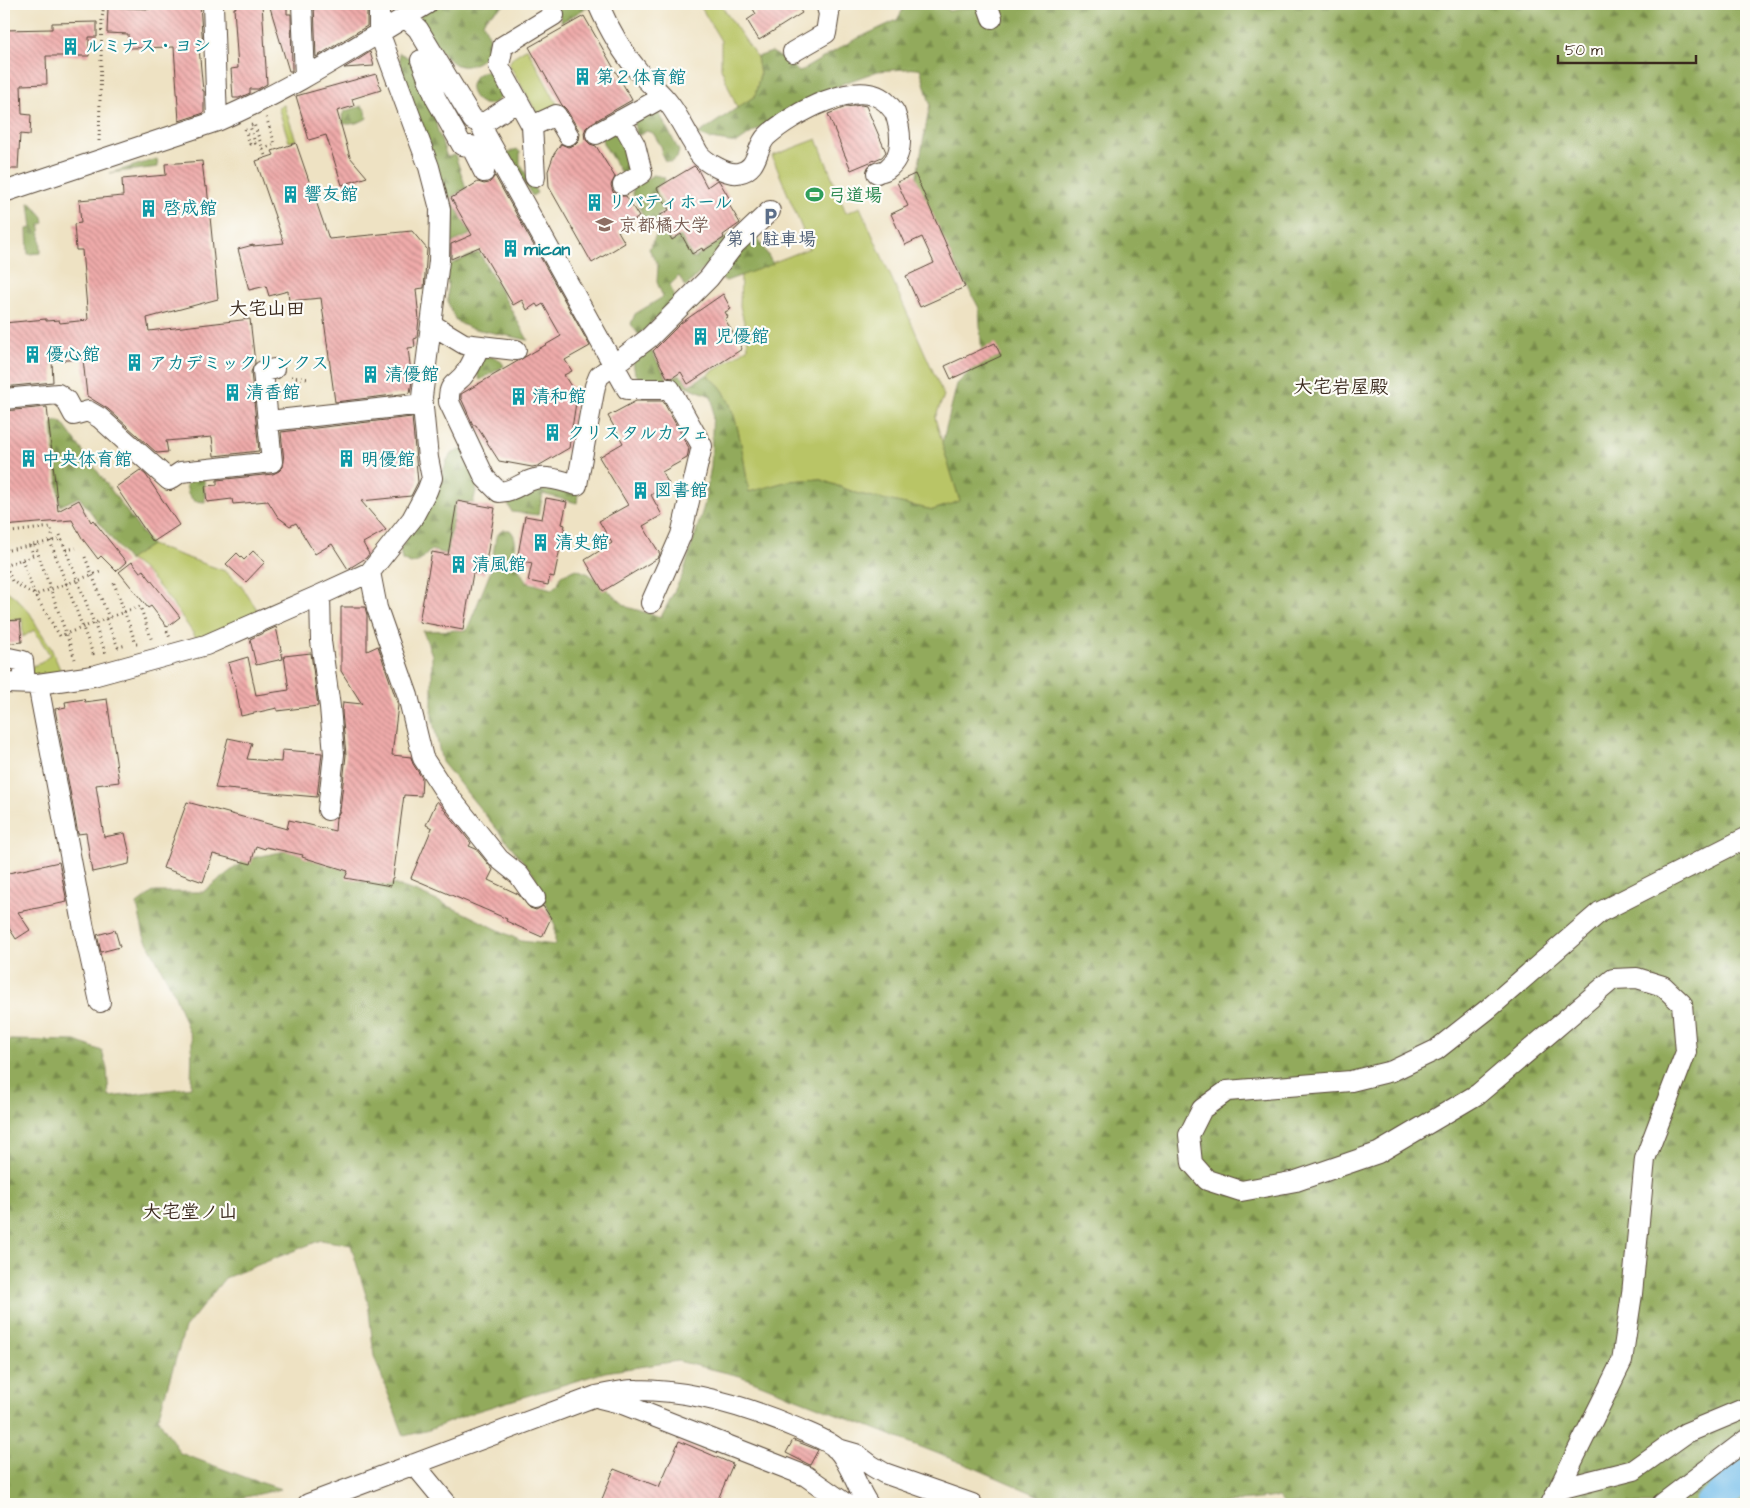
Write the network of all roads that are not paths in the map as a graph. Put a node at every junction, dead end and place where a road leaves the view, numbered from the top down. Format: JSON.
{"nodes":[{"id":1,"x":213,"y":4,"type":"edge"},
{"id":2,"x":302,"y":4,"type":"edge"},
{"id":3,"x":379,"y":4,"type":"edge"},
{"id":4,"x":427,"y":4,"type":"edge"},
{"id":5,"x":598,"y":4,"type":"edge"},
{"id":6,"x":826,"y":4,"type":"edge"},
{"id":7,"x":554,"y":15,"type":"dead end"},
{"id":8,"x":405,"y":17,"type":"junction"},
{"id":9,"x":379,"y":32,"type":"junction"},
{"id":10,"x":793,"y":52,"type":"dead end"},
{"id":11,"x":422,"y":60,"type":"dead end"},
{"id":12,"x":305,"y":77,"type":"junction"},
{"id":13,"x":663,"y":97,"type":"junction"},
{"id":14,"x":460,"y":98,"type":"junction"},
{"id":15,"x":518,"y":101,"type":"junction"},
{"id":16,"x":441,"y":108,"type":"junction"},
{"id":17,"x":621,"y":120,"type":"junction"},
{"id":18,"x":217,"y":121,"type":"junction"},
{"id":19,"x":478,"y":121,"type":"junction"},
{"id":20,"x":532,"y":126,"type":"junction"},
{"id":21,"x":596,"y":134,"type":"dead end"},
{"id":22,"x":568,"y":135,"type":"dead end"},
{"id":23,"x":484,"y":172,"type":"dead end"},
{"id":24,"x":877,"y":173,"type":"dead end"},
{"id":25,"x":535,"y":177,"type":"dead end"},
{"id":26,"x":623,"y":185,"type":"dead end"},
{"id":27,"x":4,"y":192,"type":"edge"},
{"id":28,"x":770,"y":211,"type":"dead end"},
{"id":29,"x":431,"y":324,"type":"junction"},
{"id":30,"x":479,"y":347,"type":"junction"},
{"id":31,"x":516,"y":350,"type":"dead end"},
{"id":32,"x":614,"y":365,"type":"junction"},
{"id":33,"x":278,"y":372,"type":"road end"},
{"id":34,"x":4,"y":399,"type":"edge"},
{"id":35,"x":423,"y":404,"type":"junction"},
{"id":36,"x":269,"y":421,"type":"junction"},
{"id":37,"x":370,"y":572,"type":"junction"},
{"id":38,"x":320,"y":596,"type":"junction"},
{"id":39,"x":650,"y":603,"type":"dead end"},
{"id":40,"x":20,"y":660,"type":"edge"},
{"id":41,"x":4,"y":683,"type":"edge"},
{"id":42,"x":32,"y":684,"type":"junction"},
{"id":43,"x":328,"y":810,"type":"dead end"},
{"id":44,"x":1746,"y":838,"type":"edge"},
{"id":45,"x":535,"y":898,"type":"dead end"},
{"id":46,"x":100,"y":1002,"type":"dead end"},
{"id":47,"x":596,"y":1396,"type":"junction"},
{"id":48,"x":1746,"y":1409,"type":"edge"},
{"id":49,"x":1746,"y":1440,"type":"edge"},
{"id":50,"x":835,"y":1448,"type":"junction"},
{"id":51,"x":414,"y":1464,"type":"junction"},
{"id":52,"x":1555,"y":1496,"type":"edge"},
{"id":53,"x":317,"y":1503,"type":"edge"},
{"id":54,"x":447,"y":1504,"type":"edge"},
{"id":55,"x":846,"y":1504,"type":"edge"},
{"id":56,"x":868,"y":1504,"type":"edge"},
{"id":57,"x":972,"y":1504,"type":"edge"},
{"id":58,"x":1662,"y":1504,"type":"edge"}],
"edges":[{"from":1,"to":18,"type":"street"},
{"from":2,"to":12,"type":"street"},
{"from":3,"to":9,"type":"street"},
{"from":4,"to":8,"type":"street"},
{"from":5,"to":13,"type":"street"},
{"from":6,"to":10,"type":"street"},
{"from":7,"to":15,"type":"street"},
{"from":8,"to":9,"type":"street"},
{"from":8,"to":14,"type":"street"},
{"from":9,"to":12,"type":"street"},
{"from":9,"to":29,"type":"street"},
{"from":11,"to":16,"type":"street"},
{"from":12,"to":18,"type":"street"},
{"from":13,"to":17,"type":"street"},
{"from":13,"to":24,"type":"street"},
{"from":14,"to":16,"type":"street"},
{"from":14,"to":19,"type":"street"},
{"from":15,"to":19,"type":"street"},
{"from":15,"to":20,"type":"street"},
{"from":16,"to":23,"type":"street"},
{"from":17,"to":21,"type":"street"},
{"from":17,"to":26,"type":"street"},
{"from":18,"to":27,"type":"street"},
{"from":19,"to":32,"type":"street"},
{"from":20,"to":22,"type":"street"},
{"from":20,"to":25,"type":"street"},
{"from":28,"to":32,"type":"street"},
{"from":29,"to":30,"type":"street"},
{"from":29,"to":35,"type":"street"},
{"from":30,"to":31,"type":"street"},
{"from":30,"to":32,"type":"street"},
{"from":32,"to":39,"type":"street"},
{"from":33,"to":36,"type":"street"},
{"from":34,"to":36,"type":"street"},
{"from":35,"to":36,"type":"street"},
{"from":35,"to":37,"type":"street"},
{"from":37,"to":38,"type":"street"},
{"from":37,"to":45,"type":"street"},
{"from":38,"to":42,"type":"street"},
{"from":38,"to":43,"type":"street"},
{"from":40,"to":42,"type":"street"},
{"from":41,"to":42,"type":"street"},
{"from":42,"to":46,"type":"street"},
{"from":44,"to":52,"type":"street"},
{"from":47,"to":50,"type":"street"},
{"from":47,"to":51,"type":"street"},
{"from":47,"to":55,"type":"street"},
{"from":48,"to":52,"type":"street"},
{"from":49,"to":58,"type":"street"},
{"from":50,"to":56,"type":"street"},
{"from":50,"to":57,"type":"street"},
{"from":51,"to":53,"type":"street"},
{"from":51,"to":54,"type":"street"}]}
